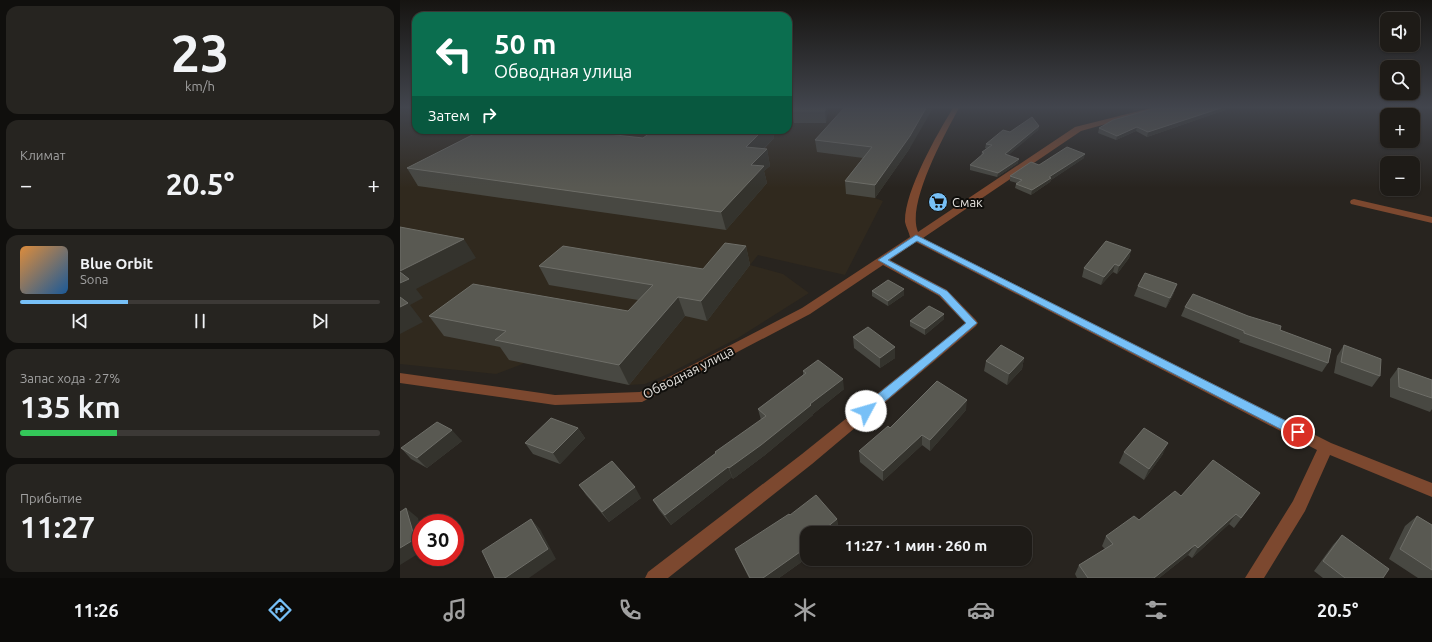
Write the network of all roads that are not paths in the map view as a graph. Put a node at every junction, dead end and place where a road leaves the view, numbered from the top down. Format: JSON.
{"nodes":[{"id":1,"x":940,"y":135,"type":"edge"},
{"id":2,"x":1068,"y":135,"type":"edge"},
{"id":3,"x":1354,"y":202,"type":"dead end"},
{"id":4,"x":1432,"y":220,"type":"edge"},
{"id":5,"x":916,"y":238,"type":"junction"},
{"id":6,"x":882,"y":260,"type":"junction"},
{"id":7,"x":400,"y":378,"type":"edge"},
{"id":8,"x":1326,"y":447,"type":"junction"},
{"id":9,"x":1432,"y":490,"type":"edge"},
{"id":10,"x":654,"y":578,"type":"edge"},
{"id":11,"x":1254,"y":578,"type":"edge"}],
"edges":[{"from":1,"to":5,"type":"street"},
{"from":2,"to":5,"type":"street","name":"Обводная улица"},
{"from":3,"to":4,"type":"street"},
{"from":5,"to":6,"type":"street","name":"Обводная улица"},
{"from":5,"to":8,"type":"street"},
{"from":6,"to":7,"type":"street","name":"Обводная улица"},
{"from":6,"to":10,"type":"street"},
{"from":8,"to":9,"type":"street"},
{"from":8,"to":11,"type":"street"}]}
